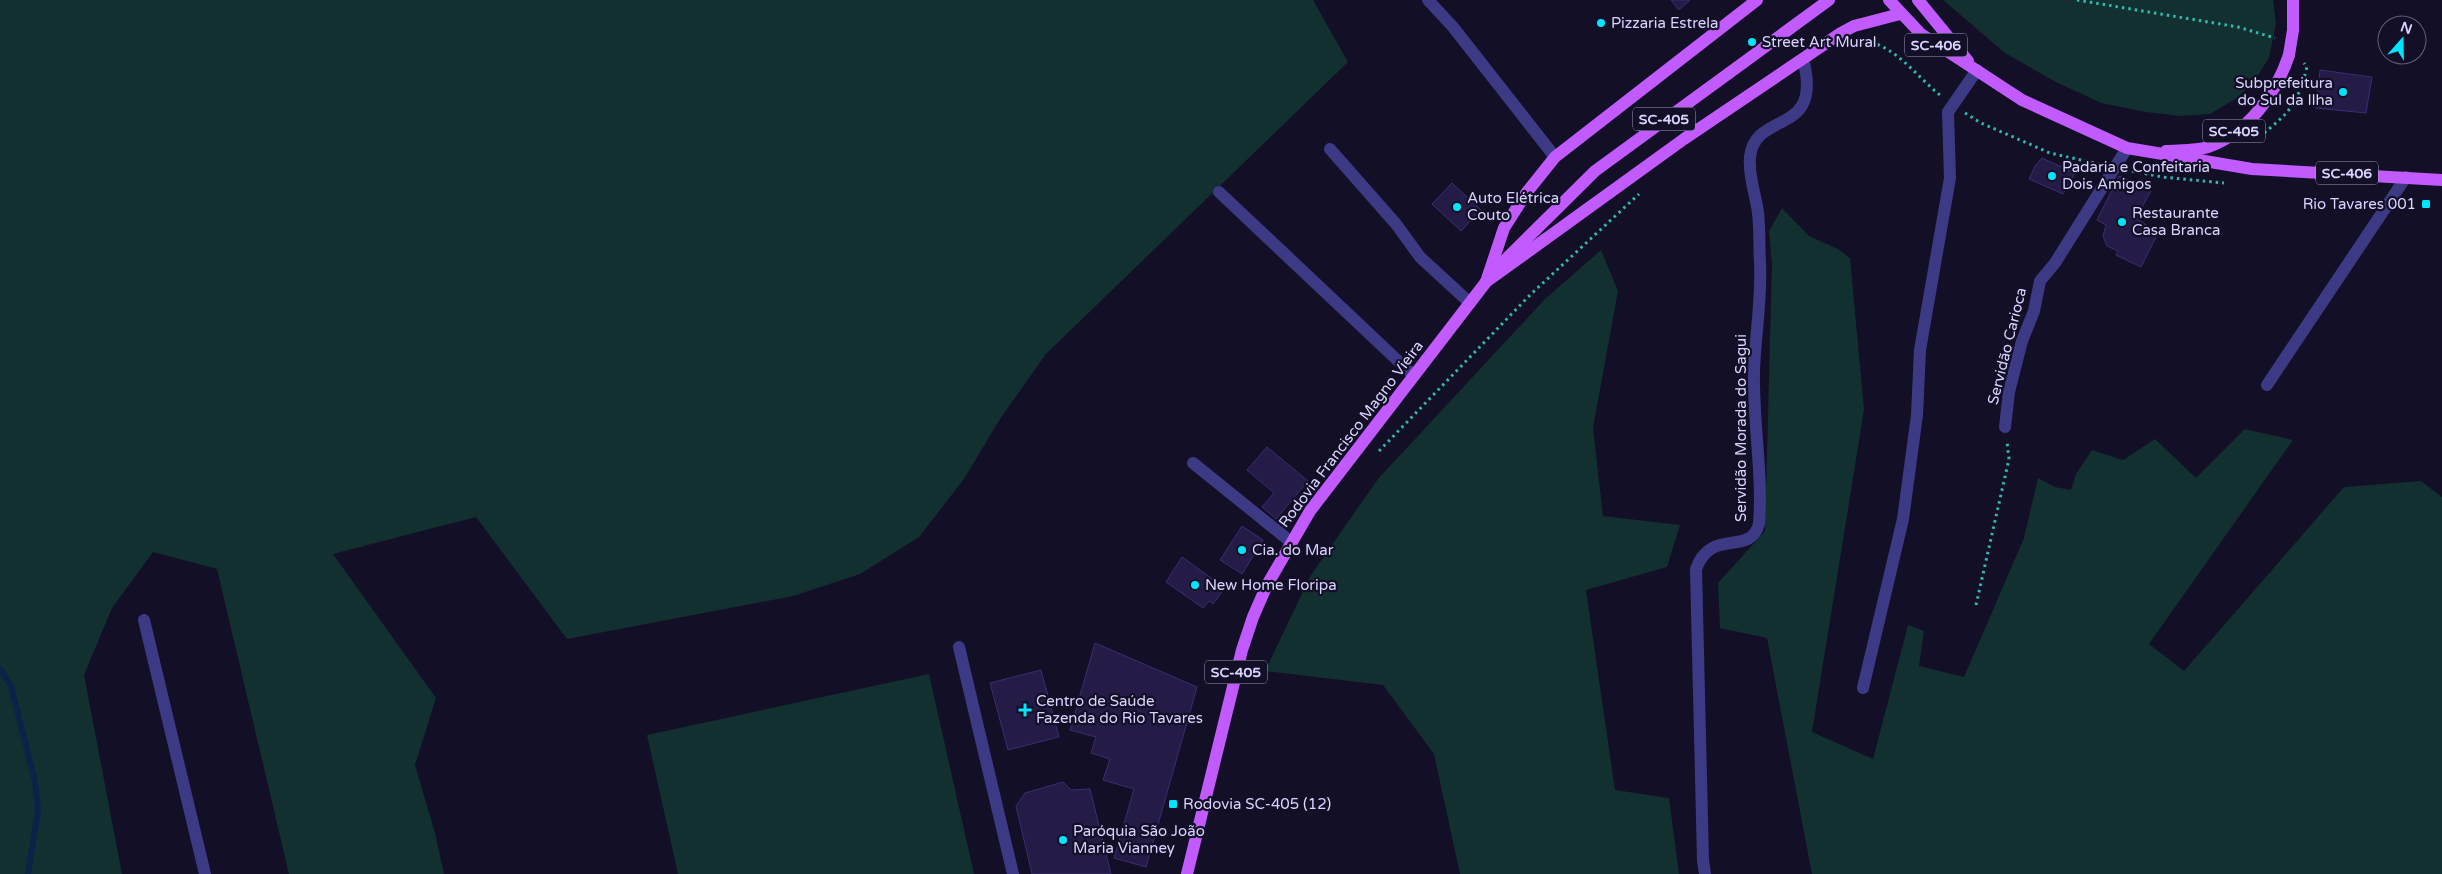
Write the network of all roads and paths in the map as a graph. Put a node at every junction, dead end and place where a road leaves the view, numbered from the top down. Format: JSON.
{"nodes":[{"id":1,"x":1428,"y":0,"type":"edge"},
{"id":2,"x":1757,"y":0,"type":"edge"},
{"id":3,"x":1829,"y":0,"type":"edge"},
{"id":4,"x":1889,"y":0,"type":"edge"},
{"id":5,"x":1918,"y":0,"type":"edge"},
{"id":6,"x":2077,"y":0,"type":"edge"},
{"id":7,"x":2293,"y":0,"type":"edge"},
{"id":8,"x":1900,"y":14,"type":"junction"},
{"id":9,"x":2281,"y":40,"type":"dead end"},
{"id":10,"x":1866,"y":41,"type":"dead end"},
{"id":11,"x":1856,"y":44,"type":"dead end"},
{"id":12,"x":1803,"y":59,"type":"junction"},
{"id":13,"x":2301,"y":60,"type":"dead end"},
{"id":14,"x":1977,"y":70,"type":"junction"},
{"id":15,"x":2252,"y":142,"type":"dead end"},
{"id":16,"x":2127,"y":148,"type":"junction"},
{"id":17,"x":1330,"y":149,"type":"dead end"},
{"id":18,"x":2143,"y":152,"type":"junction"},
{"id":19,"x":1555,"y":158,"type":"junction"},
{"id":20,"x":2406,"y":177,"type":"junction"},
{"id":21,"x":2442,"y":180,"type":"edge"},
{"id":22,"x":1646,"y":188,"type":"dead end"},
{"id":23,"x":1219,"y":192,"type":"dead end"},
{"id":24,"x":1486,"y":282,"type":"junction"},
{"id":25,"x":1470,"y":303,"type":"junction"},
{"id":26,"x":1413,"y":375,"type":"junction"},
{"id":27,"x":2268,"y":385,"type":"dead end"},
{"id":28,"x":2005,"y":427,"type":"joint"},
{"id":29,"x":1375,"y":456,"type":"dead end"},
{"id":30,"x":1193,"y":463,"type":"dead end"},
{"id":31,"x":1291,"y":542,"type":"junction"},
{"id":32,"x":1976,"y":605,"type":"dead end"},
{"id":33,"x":144,"y":620,"type":"dead end"},
{"id":34,"x":959,"y":647,"type":"dead end"},
{"id":35,"x":1863,"y":688,"type":"dead end"},
{"id":36,"x":205,"y":874,"type":"edge"},
{"id":37,"x":1013,"y":874,"type":"edge"},
{"id":38,"x":1187,"y":874,"type":"edge"},
{"id":39,"x":1705,"y":874,"type":"edge"}],
"edges":[{"from":1,"to":19,"type":"street"},
{"from":2,"to":19,"type":"main road","name":"Rodovia Francisco Magno Vieira","number":"SC-405"},
{"from":3,"to":24,"type":"main road","number":"SC-405"},
{"from":4,"to":8,"type":"main road","number":"SC-406"},
{"from":5,"to":14,"type":"main road"},
{"from":6,"to":9,"type":"path"},
{"from":7,"to":18,"type":"main road","number":"SC-405","bridge":true},
{"from":8,"to":12,"type":"main road","name":"Rodovia Francisco Magno Vieira"},
{"from":8,"to":14,"type":"main road","number":"SC-406"},
{"from":10,"to":11,"type":"path"},
{"from":12,"to":24,"type":"main road","name":"Rodovia Francisco Magno Vieira"},
{"from":12,"to":39,"type":"street","name":"Servidão Morada do Sagui"},
{"from":13,"to":15,"type":"path"},
{"from":14,"to":16,"type":"main road","number":"SC-406"},
{"from":14,"to":35,"type":"street"},
{"from":16,"to":18,"type":"main road","number":"SC-406"},
{"from":16,"to":28,"type":"street","name":"Servidão Carioca"},
{"from":17,"to":25,"type":"street"},
{"from":18,"to":20,"type":"main road","number":"SC-406"},
{"from":19,"to":24,"type":"main road","name":"Rodovia Francisco Magno Vieira","number":"SC-405"},
{"from":20,"to":21,"type":"main road","number":"SC-406"},
{"from":20,"to":27,"type":"street"},
{"from":22,"to":29,"type":"path"},
{"from":23,"to":26,"type":"street"},
{"from":24,"to":25,"type":"main road","name":"Rodovia Francisco Magno Vieira","number":"SC-405"},
{"from":25,"to":26,"type":"main road","name":"Rodovia Francisco Magno Vieira","number":"SC-405"},
{"from":26,"to":31,"type":"main road","name":"Rodovia Francisco Magno Vieira","number":"SC-405"},
{"from":28,"to":32,"type":"path"},
{"from":30,"to":31,"type":"street"},
{"from":31,"to":38,"type":"main road","name":"Rodovia Francisco Magno Vieira","number":"SC-405"},
{"from":33,"to":36,"type":"street"},
{"from":34,"to":37,"type":"street"}]}
